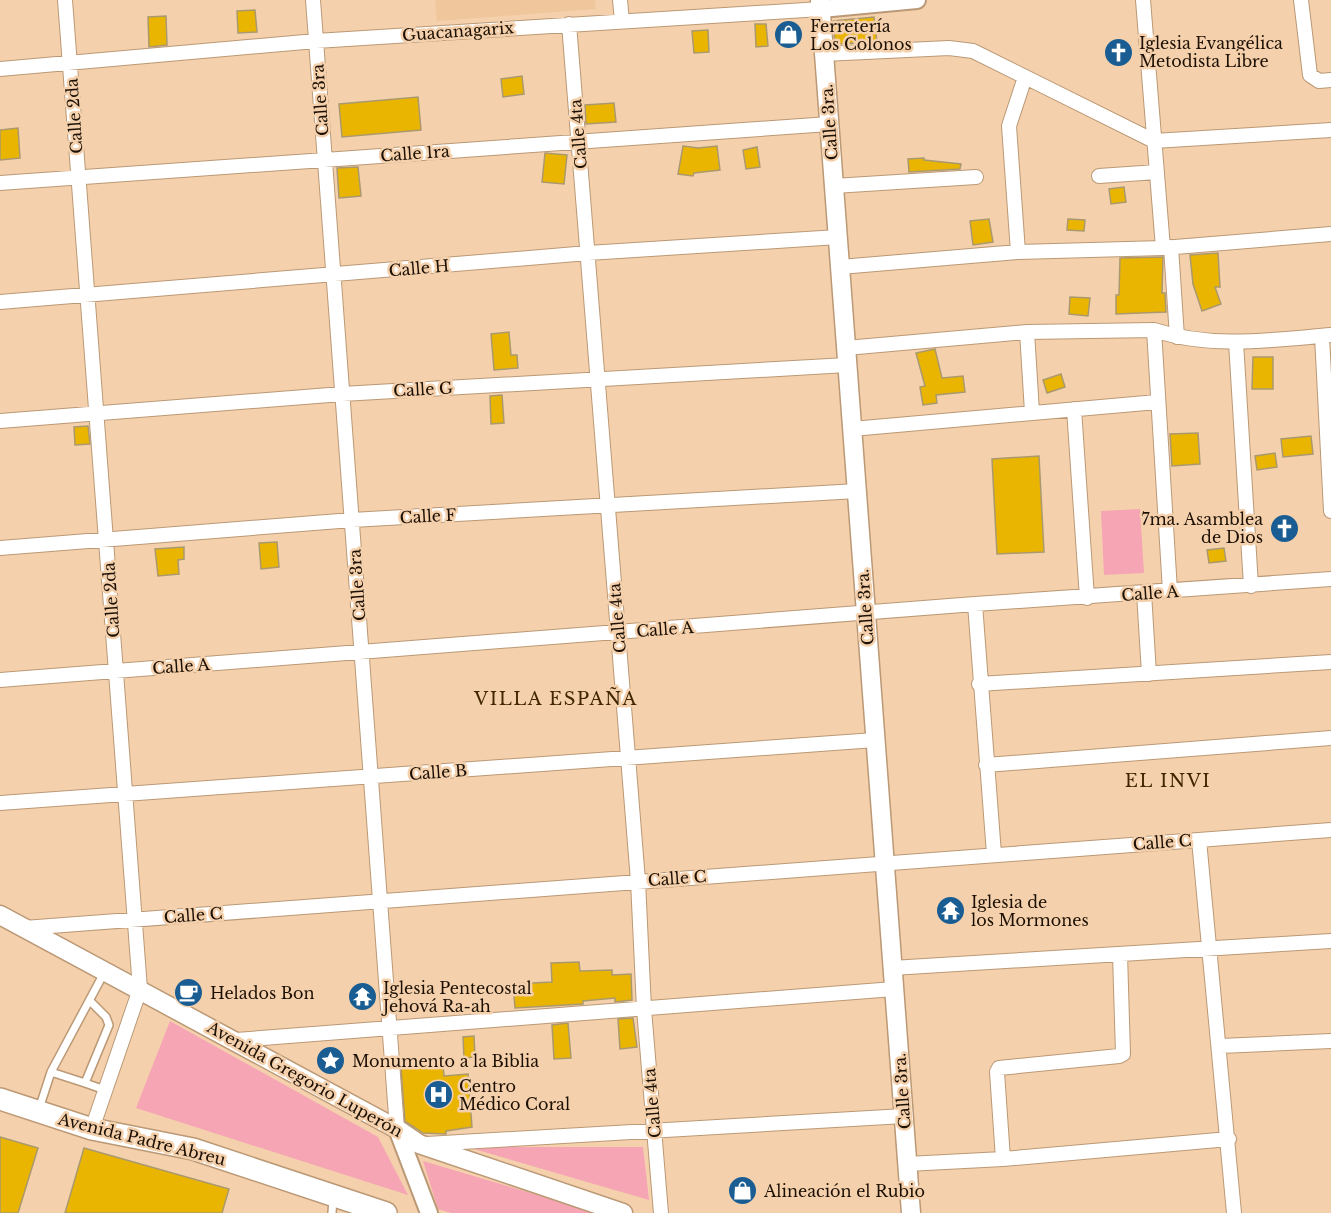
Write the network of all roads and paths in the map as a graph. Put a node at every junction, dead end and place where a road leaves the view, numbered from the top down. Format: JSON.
{"nodes":[{"id":1,"x":65,"y":0,"type":"edge"},
{"id":2,"x":313,"y":0,"type":"edge"},
{"id":3,"x":620,"y":0,"type":"edge"},
{"id":4,"x":917,"y":0,"type":"edge"},
{"id":5,"x":1143,"y":0,"type":"edge"},
{"id":6,"x":1301,"y":0,"type":"edge"},
{"id":7,"x":820,"y":4,"type":"edge"},
{"id":8,"x":622,"y":21,"type":"junction"},
{"id":9,"x":569,"y":24,"type":"junction"},
{"id":10,"x":316,"y":40,"type":"junction"},
{"id":11,"x":824,"y":54,"type":"junction"},
{"id":12,"x":70,"y":64,"type":"junction"},
{"id":13,"x":0,"y":69,"type":"edge"},
{"id":14,"x":1025,"y":77,"type":"junction"},
{"id":15,"x":1331,"y":80,"type":"edge"},
{"id":16,"x":830,"y":124,"type":"junction"},
{"id":17,"x":1331,"y":130,"type":"edge"},
{"id":18,"x":579,"y":141,"type":"junction"},
{"id":19,"x":1154,"y":141,"type":"junction"},
{"id":20,"x":325,"y":159,"type":"junction"},
{"id":21,"x":1157,"y":172,"type":"junction"},
{"id":22,"x":1100,"y":176,"type":"dead end"},
{"id":23,"x":78,"y":177,"type":"junction"},
{"id":24,"x":976,"y":177,"type":"dead end"},
{"id":25,"x":0,"y":183,"type":"edge"},
{"id":26,"x":834,"y":186,"type":"junction"},
{"id":27,"x":1331,"y":234,"type":"edge"},
{"id":28,"x":838,"y":237,"type":"junction"},
{"id":29,"x":1167,"y":248,"type":"junction"},
{"id":30,"x":1018,"y":252,"type":"junction"},
{"id":31,"x":588,"y":253,"type":"junction"},
{"id":32,"x":840,"y":267,"type":"junction"},
{"id":33,"x":333,"y":276,"type":"junction"},
{"id":34,"x":86,"y":295,"type":"junction"},
{"id":35,"x":0,"y":302,"type":"edge"},
{"id":36,"x":1154,"y":330,"type":"junction"},
{"id":37,"x":1026,"y":332,"type":"junction"},
{"id":38,"x":1327,"y":336,"type":"edge"},
{"id":39,"x":1177,"y":338,"type":"junction"},
{"id":40,"x":1236,"y":342,"type":"junction"},
{"id":41,"x":847,"y":356,"type":"junction"},
{"id":42,"x":598,"y":381,"type":"junction"},
{"id":43,"x":342,"y":394,"type":"junction"},
{"id":44,"x":1157,"y":402,"type":"junction"},
{"id":45,"x":1074,"y":409,"type":"junction"},
{"id":46,"x":1032,"y":412,"type":"junction"},
{"id":47,"x":96,"y":414,"type":"junction"},
{"id":48,"x":0,"y":422,"type":"edge"},
{"id":49,"x":852,"y":429,"type":"junction"},
{"id":50,"x":857,"y":491,"type":"junction"},
{"id":51,"x":608,"y":507,"type":"junction"},
{"id":52,"x":1331,"y":511,"type":"edge"},
{"id":53,"x":352,"y":520,"type":"junction"},
{"id":54,"x":106,"y":540,"type":"junction"},
{"id":55,"x":0,"y":548,"type":"edge"},
{"id":56,"x":1331,"y":579,"type":"edge"},
{"id":57,"x":1251,"y":586,"type":"junction"},
{"id":58,"x":1170,"y":591,"type":"junction"},
{"id":59,"x":1144,"y":593,"type":"junction"},
{"id":60,"x":1088,"y":598,"type":"junction"},
{"id":61,"x":975,"y":604,"type":"junction"},
{"id":62,"x":866,"y":614,"type":"junction"},
{"id":63,"x":618,"y":633,"type":"junction"},
{"id":64,"x":362,"y":652,"type":"junction"},
{"id":65,"x":1331,"y":662,"type":"edge"},
{"id":66,"x":116,"y":671,"type":"junction"},
{"id":67,"x":1149,"y":674,"type":"junction"},
{"id":68,"x":0,"y":680,"type":"edge"},
{"id":69,"x":979,"y":684,"type":"junction"},
{"id":70,"x":1331,"y":738,"type":"edge"},
{"id":71,"x":875,"y":740,"type":"junction"},
{"id":72,"x":628,"y":758,"type":"junction"},
{"id":73,"x":986,"y":765,"type":"junction"},
{"id":74,"x":371,"y":777,"type":"junction"},
{"id":75,"x":126,"y":794,"type":"junction"},
{"id":76,"x":0,"y":803,"type":"edge"},
{"id":77,"x":1331,"y":830,"type":"edge"},
{"id":78,"x":1199,"y":840,"type":"junction"},
{"id":79,"x":994,"y":854,"type":"junction"},
{"id":80,"x":885,"y":862,"type":"junction"},
{"id":81,"x":638,"y":881,"type":"junction"},
{"id":82,"x":380,"y":901,"type":"junction"},
{"id":83,"x":0,"y":915,"type":"edge"},
{"id":84,"x":135,"y":919,"type":"junction"},
{"id":85,"x":24,"y":928,"type":"junction"},
{"id":86,"x":1331,"y":941,"type":"edge"},
{"id":87,"x":1210,"y":949,"type":"junction"},
{"id":88,"x":1120,"y":954,"type":"junction"},
{"id":89,"x":892,"y":968,"type":"junction"},
{"id":90,"x":105,"y":970,"type":"junction"},
{"id":91,"x":140,"y":989,"type":"junction"},
{"id":92,"x":894,"y":989,"type":"junction"},
{"id":93,"x":90,"y":1001,"type":"junction"},
{"id":94,"x":644,"y":1009,"type":"junction"},
{"id":95,"x":390,"y":1028,"type":"junction"},
{"id":96,"x":236,"y":1040,"type":"junction"},
{"id":97,"x":1331,"y":1041,"type":"edge"},
{"id":98,"x":1220,"y":1046,"type":"junction"},
{"id":99,"x":51,"y":1072,"type":"junction"},
{"id":100,"x":85,"y":1083,"type":"junction"},
{"id":101,"x":106,"y":1091,"type":"junction"},
{"id":102,"x":2,"y":1104,"type":"edge"},
{"id":103,"x":38,"y":1111,"type":"junction"},
{"id":104,"x":904,"y":1116,"type":"junction"},
{"id":105,"x":92,"y":1129,"type":"junction"},
{"id":106,"x":397,"y":1129,"type":"junction"},
{"id":107,"x":654,"y":1130,"type":"junction"},
{"id":108,"x":1229,"y":1138,"type":"junction"},
{"id":109,"x":420,"y":1144,"type":"junction"},
{"id":110,"x":1003,"y":1159,"type":"junction"},
{"id":111,"x":907,"y":1164,"type":"junction"},
{"id":112,"x":333,"y":1204,"type":"edge"},
{"id":113,"x":386,"y":1213,"type":"edge"},
{"id":114,"x":429,"y":1213,"type":"edge"},
{"id":115,"x":622,"y":1213,"type":"edge"},
{"id":116,"x":661,"y":1213,"type":"edge"},
{"id":117,"x":911,"y":1213,"type":"edge"},
{"id":118,"x":1234,"y":1213,"type":"edge"}],
"edges":[{"from":1,"to":12,"type":"street","name":"Calle 2da"},
{"from":2,"to":10,"type":"street","name":"Calle 3ra"},
{"from":3,"to":8,"type":"street"},
{"from":4,"to":7,"type":"street","name":"Guacanagarix"},
{"from":5,"to":19,"type":"street"},
{"from":6,"to":15,"type":"street"},
{"from":7,"to":8,"type":"street","name":"Guacanagarix"},
{"from":7,"to":11,"type":"main road","name":"Calle 3ra."},
{"from":8,"to":9,"type":"street","name":"Guacanagarix"},
{"from":9,"to":10,"type":"street","name":"Guacanagarix"},
{"from":9,"to":18,"type":"street","name":"Calle 4ta"},
{"from":10,"to":12,"type":"street","name":"Guacanagarix"},
{"from":10,"to":20,"type":"street","name":"Calle 3ra"},
{"from":11,"to":14,"type":"street"},
{"from":11,"to":16,"type":"main road","name":"Calle 3ra."},
{"from":12,"to":13,"type":"street","name":"Guacanagarix"},
{"from":12,"to":23,"type":"street","name":"Calle 2da"},
{"from":14,"to":19,"type":"street"},
{"from":14,"to":30,"type":"street"},
{"from":16,"to":18,"type":"street","name":"Calle 1ra"},
{"from":16,"to":26,"type":"main road","name":"Calle 3ra."},
{"from":17,"to":19,"type":"street"},
{"from":18,"to":20,"type":"street","name":"Calle 1ra"},
{"from":18,"to":31,"type":"street","name":"Calle 4ta"},
{"from":19,"to":21,"type":"street"},
{"from":20,"to":23,"type":"street","name":"Calle 1ra"},
{"from":20,"to":33,"type":"street","name":"Calle 3ra"},
{"from":21,"to":22,"type":"street"},
{"from":21,"to":29,"type":"street"},
{"from":23,"to":25,"type":"street","name":"Calle 1ra"},
{"from":23,"to":34,"type":"street","name":"Calle 2da"},
{"from":24,"to":26,"type":"street"},
{"from":26,"to":28,"type":"main road","name":"Calle 3ra."},
{"from":27,"to":29,"type":"street"},
{"from":28,"to":31,"type":"street","name":"Calle H"},
{"from":28,"to":32,"type":"main road","name":"Calle 3ra."},
{"from":29,"to":30,"type":"street"},
{"from":29,"to":39,"type":"street"},
{"from":30,"to":32,"type":"street"},
{"from":31,"to":33,"type":"street","name":"Calle H"},
{"from":31,"to":42,"type":"street","name":"Calle 4ta"},
{"from":32,"to":41,"type":"main road","name":"Calle 3ra."},
{"from":33,"to":34,"type":"street","name":"Calle H"},
{"from":33,"to":43,"type":"street","name":"Calle 3ra"},
{"from":34,"to":35,"type":"street","name":"Calle H"},
{"from":34,"to":47,"type":"street","name":"Calle 2da"},
{"from":36,"to":37,"type":"street","name":"Calle G"},
{"from":36,"to":39,"type":"street"},
{"from":36,"to":44,"type":"street"},
{"from":37,"to":41,"type":"street","name":"Calle G"},
{"from":37,"to":46,"type":"street"},
{"from":38,"to":40,"type":"street"},
{"from":38,"to":52,"type":"street"},
{"from":39,"to":40,"type":"street"},
{"from":40,"to":57,"type":"street"},
{"from":41,"to":42,"type":"street","name":"Calle G"},
{"from":41,"to":49,"type":"main road","name":"Calle 3ra."},
{"from":42,"to":43,"type":"street","name":"Calle G"},
{"from":42,"to":51,"type":"street","name":"Calle 4ta"},
{"from":43,"to":47,"type":"street","name":"Calle G"},
{"from":43,"to":53,"type":"street","name":"Calle 3ra"},
{"from":44,"to":45,"type":"street"},
{"from":44,"to":58,"type":"street"},
{"from":45,"to":46,"type":"street"},
{"from":45,"to":60,"type":"street"},
{"from":46,"to":49,"type":"street"},
{"from":47,"to":48,"type":"street","name":"Calle G"},
{"from":47,"to":54,"type":"street","name":"Calle 2da"},
{"from":49,"to":50,"type":"main road","name":"Calle 3ra."},
{"from":50,"to":51,"type":"street","name":"Calle F"},
{"from":50,"to":62,"type":"main road","name":"Calle 3ra."},
{"from":51,"to":53,"type":"street","name":"Calle F"},
{"from":51,"to":63,"type":"street","name":"Calle 4ta"},
{"from":53,"to":54,"type":"street","name":"Calle F"},
{"from":53,"to":64,"type":"street","name":"Calle 3ra"},
{"from":54,"to":55,"type":"street","name":"Calle F"},
{"from":54,"to":66,"type":"street","name":"Calle 2da"},
{"from":56,"to":57,"type":"street","name":"Calle A"},
{"from":57,"to":58,"type":"street","name":"Calle A"},
{"from":58,"to":59,"type":"street","name":"Calle A"},
{"from":59,"to":60,"type":"street","name":"Calle A"},
{"from":59,"to":67,"type":"street"},
{"from":60,"to":61,"type":"street","name":"Calle A"},
{"from":61,"to":62,"type":"street","name":"Calle A"},
{"from":61,"to":69,"type":"street"},
{"from":62,"to":63,"type":"street","name":"Calle A"},
{"from":62,"to":71,"type":"main road","name":"Calle 3ra."},
{"from":63,"to":64,"type":"street","name":"Calle A"},
{"from":63,"to":72,"type":"street","name":"Calle 4ta"},
{"from":64,"to":66,"type":"street","name":"Calle A"},
{"from":64,"to":74,"type":"street","name":"Calle 3ra"},
{"from":65,"to":67,"type":"street"},
{"from":66,"to":68,"type":"street","name":"Calle A"},
{"from":66,"to":75,"type":"street","name":"Calle 2da"},
{"from":67,"to":69,"type":"street"},
{"from":69,"to":73,"type":"street"},
{"from":70,"to":73,"type":"street"},
{"from":71,"to":72,"type":"street","name":"Calle B"},
{"from":71,"to":80,"type":"main road","name":"Calle 3ra."},
{"from":72,"to":74,"type":"street","name":"Calle B"},
{"from":72,"to":81,"type":"street","name":"Calle 4ta"},
{"from":73,"to":79,"type":"street"},
{"from":74,"to":75,"type":"street","name":"Calle B"},
{"from":74,"to":82,"type":"street","name":"Calle 3ra"},
{"from":75,"to":76,"type":"street","name":"Calle B"},
{"from":75,"to":84,"type":"street","name":"Calle 2da"},
{"from":77,"to":78,"type":"street","name":"Calle C"},
{"from":78,"to":79,"type":"street","name":"Calle C"},
{"from":78,"to":87,"type":"street"},
{"from":79,"to":80,"type":"street","name":"Calle C"},
{"from":80,"to":81,"type":"street","name":"Calle C"},
{"from":80,"to":89,"type":"main road","name":"Calle 3ra."},
{"from":81,"to":82,"type":"street","name":"Calle C"},
{"from":81,"to":94,"type":"street","name":"Calle 4ta"},
{"from":82,"to":84,"type":"street","name":"Calle C"},
{"from":82,"to":95,"type":"street","name":"Calle 3ra"},
{"from":83,"to":85,"type":"main road","name":"Avenida Gregorio Luperón"},
{"from":84,"to":85,"type":"street","name":"Calle C"},
{"from":84,"to":91,"type":"street","name":"Calle 2da"},
{"from":85,"to":90,"type":"main road","name":"Avenida Gregorio Luperón"},
{"from":86,"to":87,"type":"street"},
{"from":87,"to":88,"type":"street"},
{"from":87,"to":98,"type":"street"},
{"from":88,"to":89,"type":"street"},
{"from":88,"to":110,"type":"street"},
{"from":89,"to":92,"type":"main road","name":"Calle 3ra."},
{"from":90,"to":91,"type":"main road","name":"Avenida Gregorio Luperón"},
{"from":90,"to":93,"type":"lane"},
{"from":91,"to":96,"type":"main road","name":"Avenida Gregorio Luperón"},
{"from":91,"to":101,"type":"street","name":"Calle 2da"},
{"from":92,"to":94,"type":"street"},
{"from":92,"to":104,"type":"main road","name":"Calle 3ra."},
{"from":93,"to":99,"type":"lane"},
{"from":93,"to":100,"type":"lane"},
{"from":94,"to":95,"type":"street"},
{"from":94,"to":107,"type":"street","name":"Calle 4ta"},
{"from":95,"to":96,"type":"street"},
{"from":95,"to":106,"type":"street","name":"Calle 3ra"},
{"from":96,"to":106,"type":"main road","name":"Avenida Gregorio Luperón"},
{"from":97,"to":98,"type":"street"},
{"from":98,"to":108,"type":"street"},
{"from":99,"to":100,"type":"lane"},
{"from":99,"to":103,"type":"lane"},
{"from":100,"to":101,"type":"lane"},
{"from":101,"to":105,"type":"street","name":"Calle 2da"},
{"from":102,"to":103,"type":"main road","name":"Avenida Padre Abreu"},
{"from":103,"to":105,"type":"main road","name":"Avenida Padre Abreu"},
{"from":104,"to":107,"type":"street"},
{"from":104,"to":111,"type":"main road","name":"Calle 3ra."},
{"from":105,"to":112,"type":"main road","name":"Avenida Padre Abreu"},
{"from":106,"to":109,"type":"main road","name":"Avenida Gregorio Luperón"},
{"from":106,"to":114,"type":"street"},
{"from":107,"to":109,"type":"street"},
{"from":107,"to":116,"type":"street","name":"Calle 4ta"},
{"from":108,"to":110,"type":"street"},
{"from":108,"to":118,"type":"street"},
{"from":109,"to":115,"type":"main road","name":"Avenida Gregorio Luperón"},
{"from":110,"to":111,"type":"street"},
{"from":111,"to":117,"type":"main road","name":"Calle 3ra."},
{"from":112,"to":113,"type":"main road","name":"Avenida Padre Abreu"}]}
